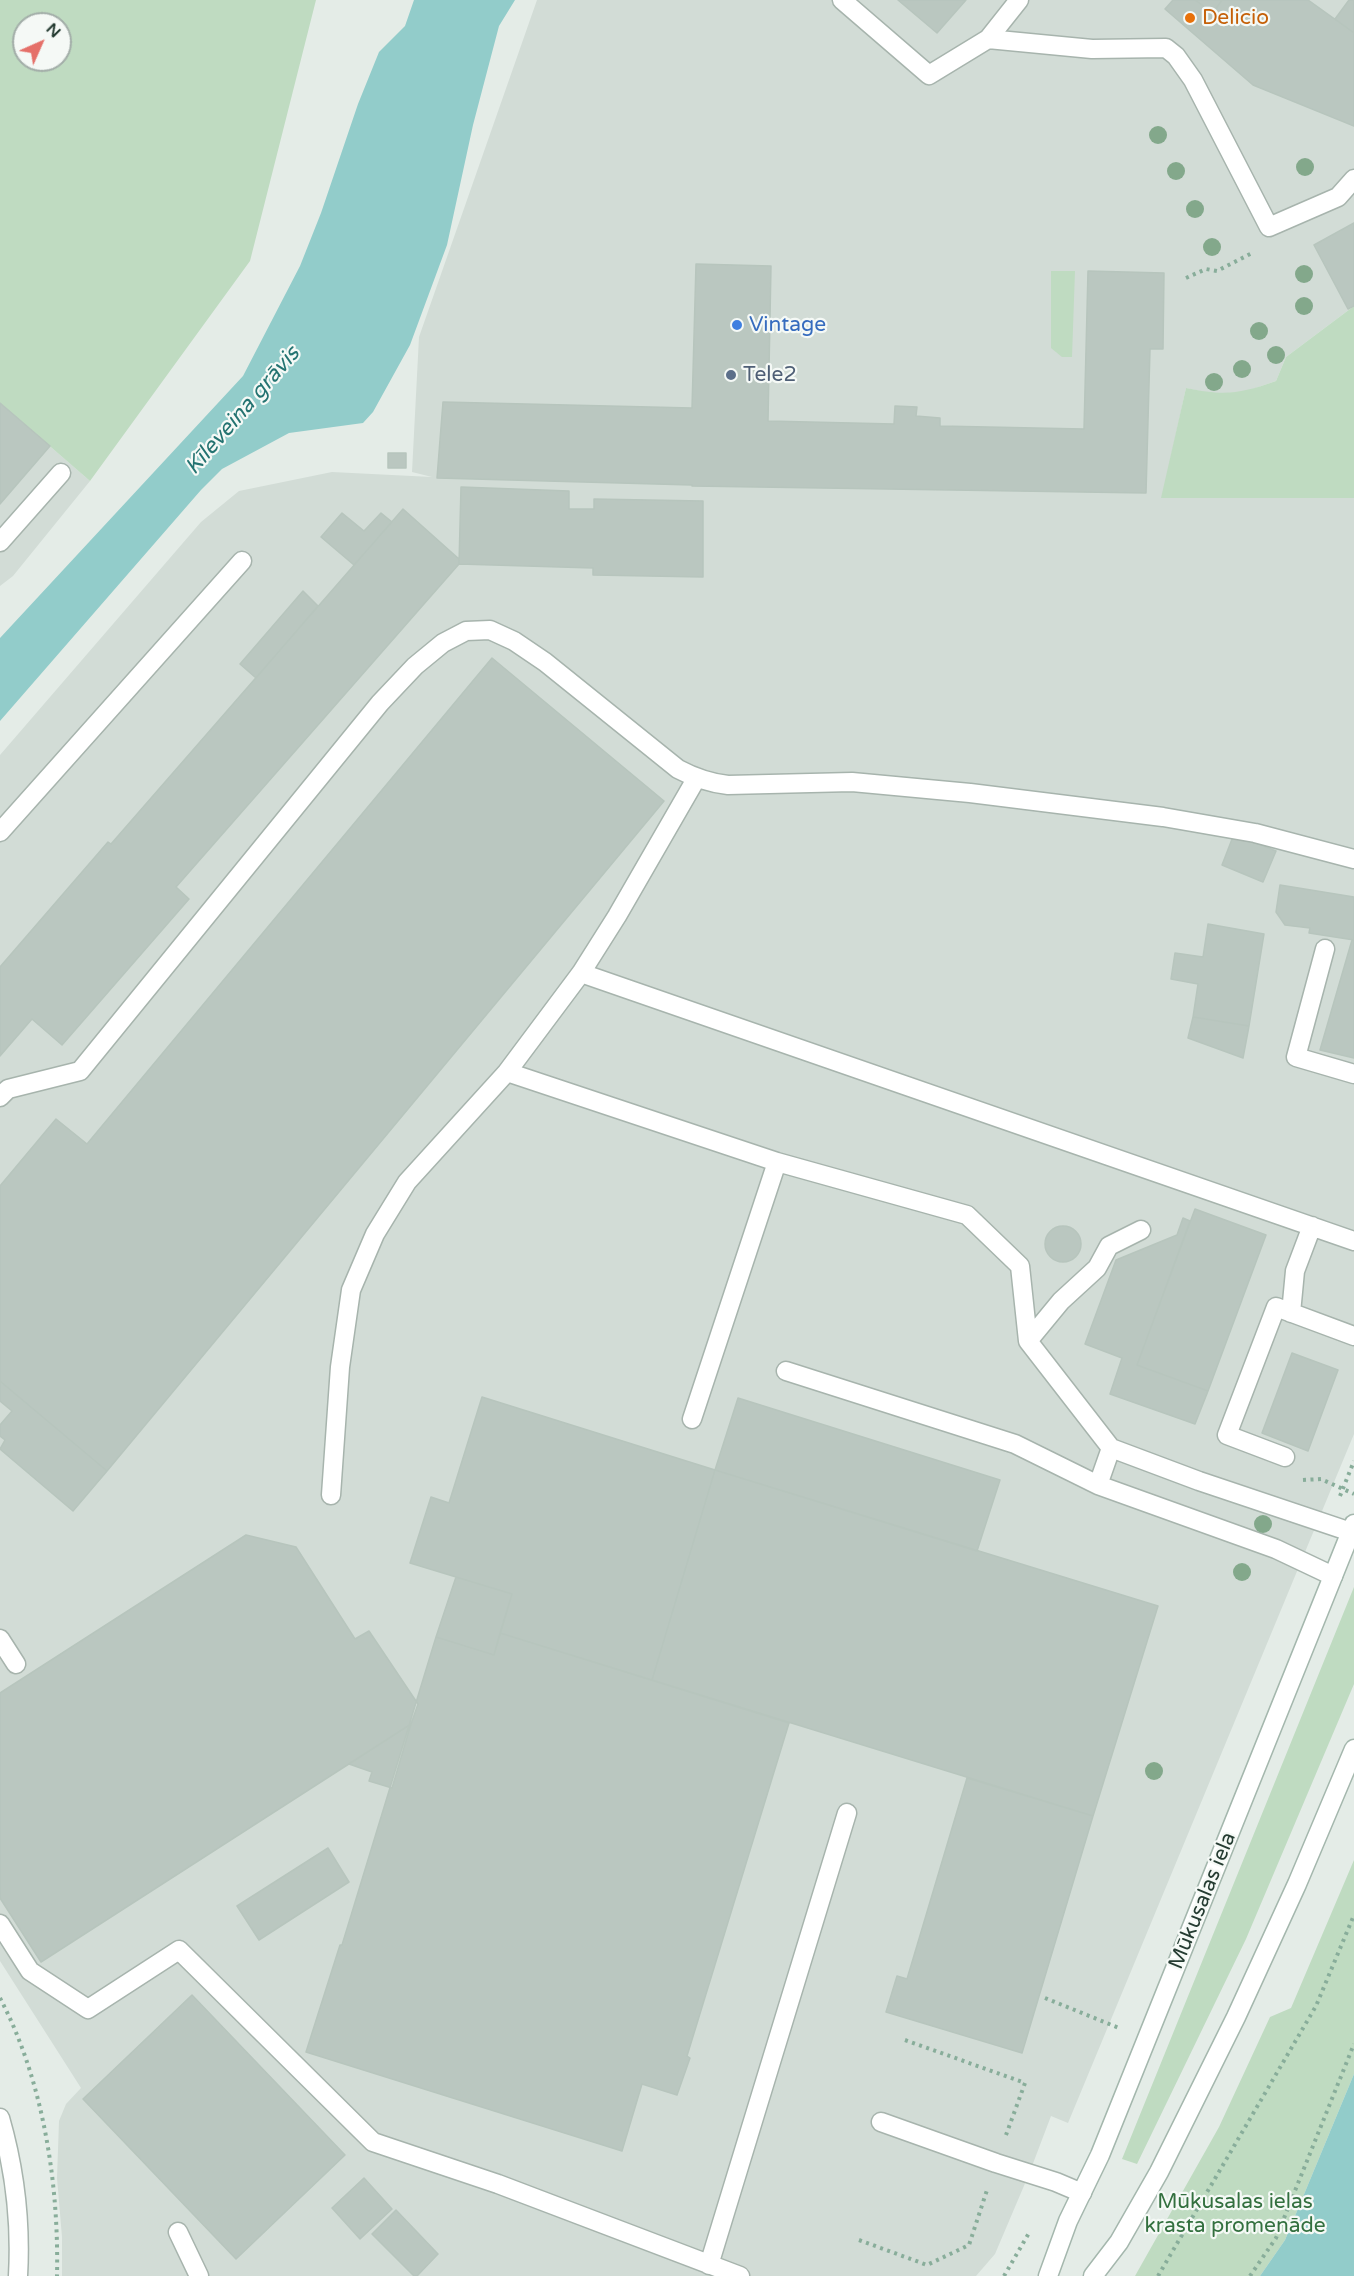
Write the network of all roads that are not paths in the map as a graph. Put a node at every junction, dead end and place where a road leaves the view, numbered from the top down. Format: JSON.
{"nodes":[{"id":1,"x":842,"y":0,"type":"edge"},
{"id":2,"x":1019,"y":0,"type":"edge"},
{"id":3,"x":988,"y":39,"type":"junction"},
{"id":4,"x":1354,"y":179,"type":"edge"},
{"id":5,"x":61,"y":473,"type":"dead end"},
{"id":6,"x":0,"y":542,"type":"edge"},
{"id":7,"x":242,"y":561,"type":"dead end"},
{"id":8,"x":696,"y":779,"type":"junction"},
{"id":9,"x":0,"y":832,"type":"edge"},
{"id":10,"x":1354,"y":859,"type":"edge"},
{"id":11,"x":1325,"y":949,"type":"dead end"},
{"id":12,"x":581,"y":973,"type":"junction"},
{"id":13,"x":507,"y":1072,"type":"junction"},
{"id":14,"x":1354,"y":1074,"type":"edge"},
{"id":15,"x":0,"y":1097,"type":"edge"},
{"id":16,"x":777,"y":1162,"type":"junction"},
{"id":17,"x":1312,"y":1226,"type":"junction"},
{"id":18,"x":1141,"y":1230,"type":"dead end"},
{"id":19,"x":1354,"y":1241,"type":"edge"},
{"id":20,"x":1291,"y":1313,"type":"junction"},
{"id":21,"x":1354,"y":1336,"type":"edge"},
{"id":22,"x":1028,"y":1341,"type":"junction"},
{"id":23,"x":786,"y":1371,"type":"dead end"},
{"id":24,"x":692,"y":1419,"type":"dead end"},
{"id":25,"x":1112,"y":1448,"type":"junction"},
{"id":26,"x":1285,"y":1457,"type":"dead end"},
{"id":27,"x":1098,"y":1485,"type":"junction"},
{"id":28,"x":331,"y":1495,"type":"dead end"},
{"id":29,"x":1352,"y":1528,"type":"edge"},
{"id":30,"x":1333,"y":1576,"type":"junction"},
{"id":31,"x":0,"y":1639,"type":"edge"},
{"id":32,"x":16,"y":1664,"type":"dead end"},
{"id":33,"x":1354,"y":1749,"type":"edge"},
{"id":34,"x":847,"y":1813,"type":"dead end"},
{"id":35,"x":0,"y":1924,"type":"edge"},
{"id":36,"x":0,"y":2118,"type":"edge"},
{"id":37,"x":881,"y":2122,"type":"dead end"},
{"id":38,"x":1082,"y":2193,"type":"junction"},
{"id":39,"x":178,"y":2232,"type":"dead end"},
{"id":40,"x":709,"y":2265,"type":"junction"},
{"id":41,"x":18,"y":2276,"type":"edge"},
{"id":42,"x":199,"y":2276,"type":"edge"},
{"id":43,"x":740,"y":2276,"type":"edge"},
{"id":44,"x":1048,"y":2276,"type":"edge"},
{"id":45,"x":1093,"y":2276,"type":"edge"}],
"edges":[{"from":1,"to":3,"type":"main road"},
{"from":2,"to":3,"type":"main road"},
{"from":3,"to":4,"type":"main road"},
{"from":5,"to":6,"type":"main road"},
{"from":7,"to":9,"type":"main road"},
{"from":8,"to":10,"type":"main road"},
{"from":8,"to":12,"type":"main road"},
{"from":8,"to":15,"type":"main road"},
{"from":11,"to":14,"type":"main road"},
{"from":12,"to":13,"type":"main road"},
{"from":12,"to":17,"type":"main road"},
{"from":13,"to":16,"type":"main road"},
{"from":13,"to":28,"type":"main road"},
{"from":16,"to":22,"type":"main road"},
{"from":16,"to":24,"type":"main road"},
{"from":17,"to":19,"type":"main road"},
{"from":17,"to":20,"type":"main road"},
{"from":18,"to":22,"type":"main road"},
{"from":20,"to":21,"type":"main road"},
{"from":20,"to":26,"type":"main road"},
{"from":22,"to":25,"type":"main road"},
{"from":23,"to":27,"type":"main road"},
{"from":25,"to":27,"type":"main road"},
{"from":25,"to":29,"type":"main road"},
{"from":27,"to":30,"type":"main road"},
{"from":29,"to":30,"type":"main road","name":"Mūkusalas iela"},
{"from":30,"to":38,"type":"main road","name":"Mūkusalas iela"},
{"from":31,"to":32,"type":"main road"},
{"from":33,"to":45,"type":"main road"},
{"from":34,"to":40,"type":"main road"},
{"from":35,"to":40,"type":"main road"},
{"from":36,"to":41,"type":"main road"},
{"from":37,"to":38,"type":"main road"},
{"from":38,"to":44,"type":"main road","name":"Mūkusalas iela"},
{"from":39,"to":42,"type":"main road"},
{"from":40,"to":43,"type":"main road"}]}
